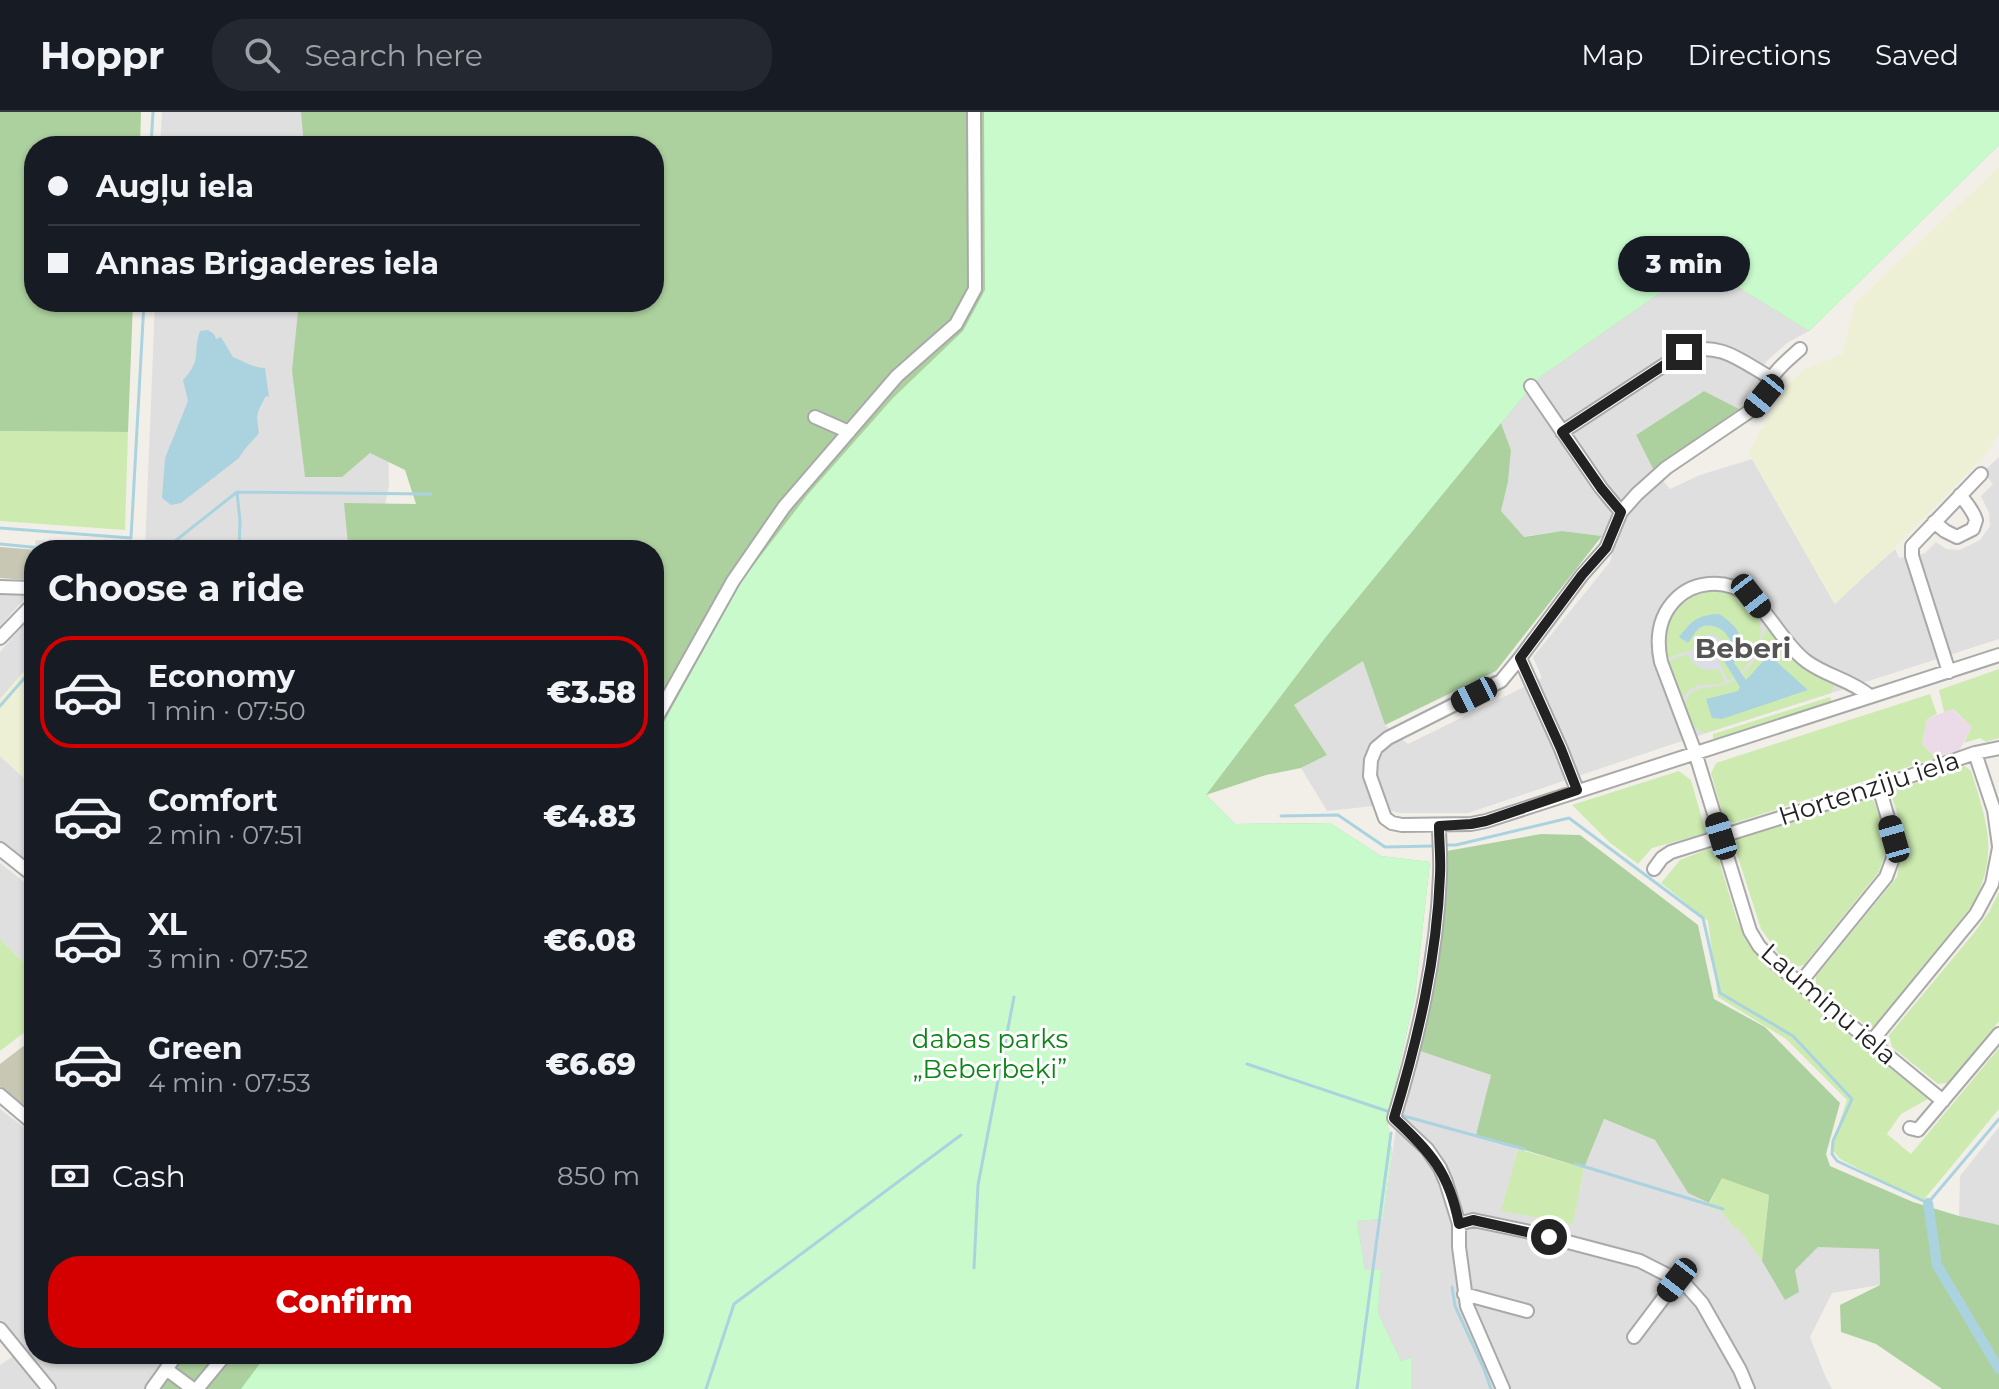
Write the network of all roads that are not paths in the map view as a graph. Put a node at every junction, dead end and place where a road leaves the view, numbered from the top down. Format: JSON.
{"nodes":[{"id":1,"x":974,"y":112,"type":"edge"},
{"id":2,"x":1800,"y":349,"type":"dead end"},
{"id":3,"x":1771,"y":378,"type":"junction"},
{"id":4,"x":1531,"y":386,"type":"dead end"},
{"id":5,"x":815,"y":417,"type":"dead end"},
{"id":6,"x":849,"y":432,"type":"junction"},
{"id":7,"x":1562,"y":432,"type":"junction"},
{"id":8,"x":1981,"y":474,"type":"dead end"},
{"id":9,"x":1960,"y":495,"type":"junction"},
{"id":10,"x":1621,"y":512,"type":"junction"},
{"id":11,"x":1934,"y":522,"type":"junction"},
{"id":12,"x":0,"y":587,"type":"edge"},
{"id":13,"x":24,"y":588,"type":"edge"},
{"id":14,"x":24,"y":613,"type":"edge"},
{"id":15,"x":0,"y":638,"type":"edge"},
{"id":16,"x":1999,"y":655,"type":"edge"},
{"id":17,"x":1520,"y":658,"type":"junction"},
{"id":18,"x":1949,"y":672,"type":"junction"},
{"id":19,"x":1870,"y":696,"type":"junction"},
{"id":20,"x":664,"y":704,"type":"edge"},
{"id":21,"x":1999,"y":748,"type":"edge"},
{"id":22,"x":1695,"y":752,"type":"junction"},
{"id":23,"x":1975,"y":753,"type":"junction"},
{"id":24,"x":1879,"y":787,"type":"junction"},
{"id":25,"x":1577,"y":790,"type":"junction"},
{"id":26,"x":1439,"y":826,"type":"junction"},
{"id":27,"x":1721,"y":836,"type":"junction"},
{"id":28,"x":1999,"y":847,"type":"edge"},
{"id":29,"x":0,"y":849,"type":"edge"},
{"id":30,"x":24,"y":868,"type":"edge"},
{"id":31,"x":1654,"y":869,"type":"dead end"},
{"id":32,"x":1800,"y":983,"type":"junction"},
{"id":33,"x":1999,"y":1034,"type":"edge"},
{"id":34,"x":1871,"y":1042,"type":"junction"},
{"id":35,"x":0,"y":1095,"type":"edge"},
{"id":36,"x":1943,"y":1101,"type":"junction"},
{"id":37,"x":24,"y":1115,"type":"edge"},
{"id":38,"x":1910,"y":1128,"type":"dead end"},
{"id":39,"x":1459,"y":1224,"type":"junction"},
{"id":40,"x":1677,"y":1280,"type":"junction"},
{"id":41,"x":1464,"y":1294,"type":"junction"},
{"id":42,"x":1527,"y":1311,"type":"dead end"},
{"id":43,"x":0,"y":1329,"type":"edge"},
{"id":44,"x":1634,"y":1337,"type":"dead end"},
{"id":45,"x":24,"y":1358,"type":"edge"},
{"id":46,"x":29,"y":1364,"type":"edge"},
{"id":47,"x":170,"y":1364,"type":"edge"},
{"id":48,"x":217,"y":1364,"type":"edge"},
{"id":49,"x":166,"y":1369,"type":"junction"},
{"id":50,"x":49,"y":1389,"type":"edge"},
{"id":51,"x":152,"y":1389,"type":"edge"},
{"id":52,"x":195,"y":1389,"type":"edge"},
{"id":53,"x":1503,"y":1389,"type":"edge"},
{"id":54,"x":1748,"y":1389,"type":"edge"}],
"edges":[{"from":1,"to":6,"type":"street"},
{"from":2,"to":3,"type":"street"},
{"from":3,"to":7,"type":"street"},
{"from":3,"to":10,"type":"street"},
{"from":4,"to":7,"type":"street"},
{"from":5,"to":6,"type":"street"},
{"from":6,"to":20,"type":"street"},
{"from":7,"to":10,"type":"street"},
{"from":8,"to":9,"type":"street"},
{"from":9,"to":11,"type":"street"},
{"from":9,"to":11,"type":"street"},
{"from":10,"to":17,"type":"street"},
{"from":11,"to":18,"type":"street"},
{"from":12,"to":13,"type":"street"},
{"from":14,"to":15,"type":"street"},
{"from":16,"to":18,"type":"street"},
{"from":17,"to":25,"type":"street"},
{"from":17,"to":26,"type":"street"},
{"from":18,"to":19,"type":"street"},
{"from":19,"to":22,"type":"street"},
{"from":19,"to":22,"type":"street","name":"Laumiņu iela"},
{"from":21,"to":23,"type":"street","name":"Hortenziju iela"},
{"from":22,"to":25,"type":"street"},
{"from":22,"to":27,"type":"street","name":"Laumiņu iela"},
{"from":23,"to":24,"type":"street","name":"Hortenziju iela"},
{"from":23,"to":28,"type":"street"},
{"from":24,"to":27,"type":"street","name":"Hortenziju iela"},
{"from":24,"to":32,"type":"street"},
{"from":25,"to":26,"type":"street"},
{"from":26,"to":39,"type":"street"},
{"from":27,"to":31,"type":"street","name":"Hortenziju iela"},
{"from":27,"to":32,"type":"street","name":"Laumiņu iela"},
{"from":28,"to":34,"type":"street"},
{"from":29,"to":30,"type":"street"},
{"from":32,"to":34,"type":"street","name":"Laumiņu iela"},
{"from":33,"to":36,"type":"street"},
{"from":34,"to":36,"type":"street","name":"Laumiņu iela"},
{"from":35,"to":37,"type":"street"},
{"from":36,"to":38,"type":"street"},
{"from":39,"to":40,"type":"street"},
{"from":39,"to":41,"type":"street"},
{"from":40,"to":44,"type":"street"},
{"from":40,"to":54,"type":"street"},
{"from":41,"to":42,"type":"street"},
{"from":41,"to":53,"type":"street"},
{"from":43,"to":45,"type":"street"},
{"from":46,"to":50,"type":"street"},
{"from":47,"to":49,"type":"street"},
{"from":48,"to":52,"type":"street"},
{"from":49,"to":51,"type":"street"},
{"from":49,"to":52,"type":"street"}]}
